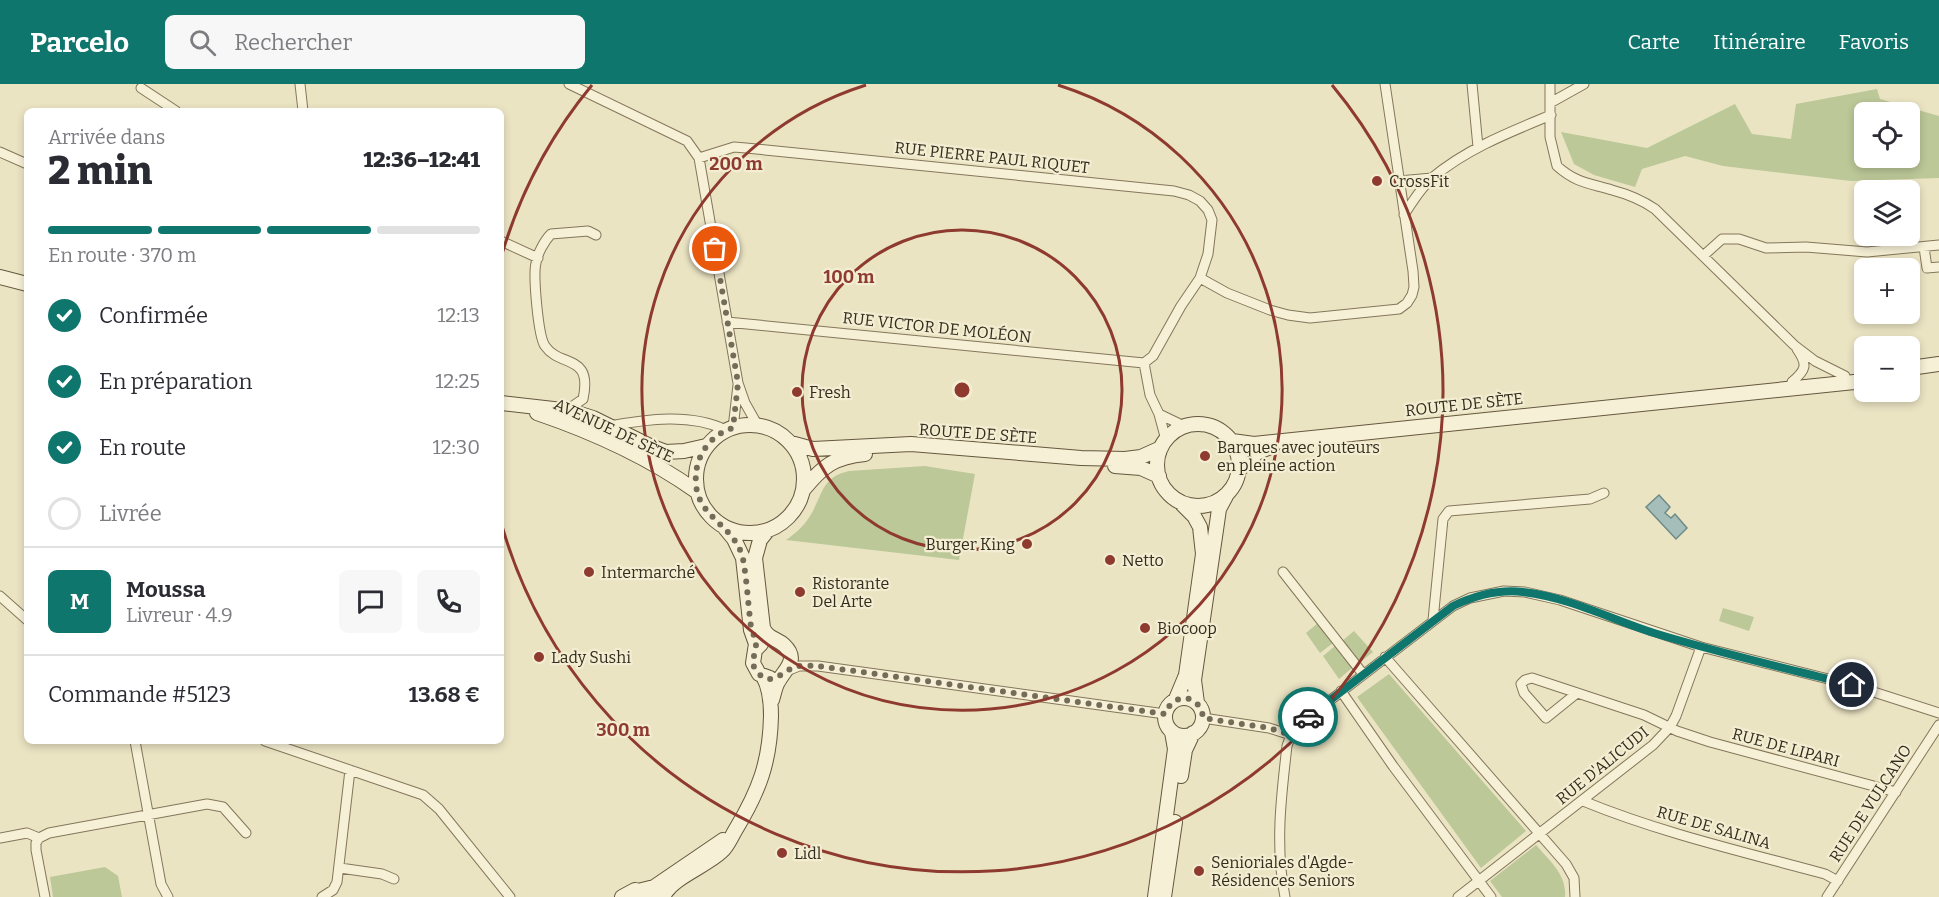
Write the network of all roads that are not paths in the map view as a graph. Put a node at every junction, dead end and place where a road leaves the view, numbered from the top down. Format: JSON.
{"nodes":[{"id":1,"x":300,"y":84,"type":"edge"},
{"id":2,"x":569,"y":84,"type":"edge"},
{"id":3,"x":1385,"y":84,"type":"edge"},
{"id":4,"x":1472,"y":84,"type":"edge"},
{"id":5,"x":1550,"y":84,"type":"edge"},
{"id":6,"x":1584,"y":84,"type":"edge"},
{"id":7,"x":141,"y":88,"type":"dead end"},
{"id":8,"x":1550,"y":103,"type":"junction"},
{"id":9,"x":171,"y":108,"type":"edge"},
{"id":10,"x":303,"y":108,"type":"edge"},
{"id":11,"x":1551,"y":115,"type":"junction"},
{"id":12,"x":1478,"y":147,"type":"junction"},
{"id":13,"x":1,"y":155,"type":"edge"},
{"id":14,"x":699,"y":158,"type":"junction"},
{"id":15,"x":24,"y":163,"type":"edge"},
{"id":16,"x":1432,"y":178,"type":"junction"},
{"id":17,"x":1399,"y":181,"type":"junction"},
{"id":18,"x":1404,"y":215,"type":"junction"},
{"id":19,"x":596,"y":235,"type":"dead end"},
{"id":20,"x":504,"y":242,"type":"edge"},
{"id":21,"x":1939,"y":245,"type":"edge"},
{"id":22,"x":1924,"y":248,"type":"junction"},
{"id":23,"x":1703,"y":256,"type":"junction"},
{"id":24,"x":538,"y":258,"type":"junction"},
{"id":25,"x":1939,"y":267,"type":"edge"},
{"id":26,"x":0,"y":277,"type":"edge"},
{"id":27,"x":1200,"y":278,"type":"junction"},
{"id":28,"x":24,"y":283,"type":"edge"},
{"id":29,"x":727,"y":321,"type":"junction"},
{"id":30,"x":1794,"y":345,"type":"junction"},
{"id":31,"x":1144,"y":363,"type":"junction"},
{"id":32,"x":1939,"y":364,"type":"edge"},
{"id":33,"x":1920,"y":367,"type":"edge"},
{"id":34,"x":1939,"y":371,"type":"edge"},
{"id":35,"x":1920,"y":374,"type":"edge"},
{"id":36,"x":1854,"y":375,"type":"edge"},
{"id":37,"x":1845,"y":376,"type":"junction"},
{"id":38,"x":1792,"y":382,"type":"junction"},
{"id":39,"x":1854,"y":382,"type":"edge"},
{"id":40,"x":738,"y":383,"type":"junction"},
{"id":41,"x":583,"y":399,"type":"junction"},
{"id":42,"x":508,"y":404,"type":"edge"},
{"id":43,"x":1609,"y":406,"type":"junction"},
{"id":44,"x":567,"y":410,"type":"junction"},
{"id":45,"x":1159,"y":414,"type":"junction"},
{"id":46,"x":604,"y":423,"type":"junction"},
{"id":47,"x":758,"y":426,"type":"junction"},
{"id":48,"x":1184,"y":426,"type":"junction"},
{"id":49,"x":729,"y":429,"type":"junction"},
{"id":50,"x":1287,"y":440,"type":"junction"},
{"id":51,"x":1232,"y":441,"type":"junction"},
{"id":52,"x":791,"y":443,"type":"junction"},
{"id":53,"x":1163,"y":444,"type":"junction"},
{"id":54,"x":706,"y":447,"type":"junction"},
{"id":55,"x":1239,"y":470,"type":"junction"},
{"id":56,"x":1159,"y":476,"type":"junction"},
{"id":57,"x":804,"y":489,"type":"junction"},
{"id":58,"x":696,"y":491,"type":"junction"},
{"id":59,"x":1604,"y":493,"type":"dead end"},
{"id":60,"x":1227,"y":494,"type":"junction"},
{"id":61,"x":1181,"y":502,"type":"junction"},
{"id":62,"x":725,"y":528,"type":"junction"},
{"id":63,"x":768,"y":530,"type":"junction"},
{"id":64,"x":1283,"y":572,"type":"dead end"},
{"id":65,"x":0,"y":596,"type":"edge"},
{"id":66,"x":24,"y":617,"type":"edge"},
{"id":67,"x":1433,"y":620,"type":"junction"},
{"id":68,"x":777,"y":641,"type":"junction"},
{"id":69,"x":1701,"y":647,"type":"junction"},
{"id":70,"x":755,"y":650,"type":"junction"},
{"id":71,"x":789,"y":652,"type":"junction"},
{"id":72,"x":1385,"y":657,"type":"junction"},
{"id":73,"x":818,"y":666,"type":"junction"},
{"id":74,"x":784,"y":673,"type":"junction"},
{"id":75,"x":1363,"y":674,"type":"junction"},
{"id":76,"x":762,"y":676,"type":"junction"},
{"id":77,"x":1341,"y":691,"type":"junction"},
{"id":78,"x":1577,"y":693,"type":"junction"},
{"id":79,"x":1176,"y":699,"type":"junction"},
{"id":80,"x":1197,"y":703,"type":"junction"},
{"id":81,"x":771,"y":706,"type":"junction"},
{"id":82,"x":1939,"y":713,"type":"edge"},
{"id":83,"x":1165,"y":714,"type":"junction"},
{"id":84,"x":1203,"y":718,"type":"junction"},
{"id":85,"x":1939,"y":725,"type":"edge"},
{"id":86,"x":1670,"y":727,"type":"junction"},
{"id":87,"x":1172,"y":732,"type":"junction"},
{"id":88,"x":1193,"y":734,"type":"junction"},
{"id":89,"x":1291,"y":735,"type":"junction"},
{"id":90,"x":136,"y":744,"type":"edge"},
{"id":91,"x":274,"y":744,"type":"edge"},
{"id":92,"x":350,"y":770,"type":"junction"},
{"id":93,"x":1896,"y":792,"type":"junction"},
{"id":94,"x":1583,"y":801,"type":"junction"},
{"id":95,"x":148,"y":815,"type":"junction"},
{"id":96,"x":734,"y":832,"type":"junction"},
{"id":97,"x":246,"y":833,"type":"dead end"},
{"id":98,"x":1539,"y":833,"type":"junction"},
{"id":99,"x":39,"y":837,"type":"junction"},
{"id":100,"x":0,"y":838,"type":"edge"},
{"id":101,"x":340,"y":868,"type":"junction"},
{"id":102,"x":394,"y":879,"type":"dead end"},
{"id":103,"x":1480,"y":880,"type":"junction"},
{"id":104,"x":1838,"y":881,"type":"junction"},
{"id":105,"x":649,"y":894,"type":"edge"},
{"id":106,"x":507,"y":896,"type":"edge"},
{"id":107,"x":45,"y":897,"type":"edge"},
{"id":108,"x":168,"y":897,"type":"edge"},
{"id":109,"x":322,"y":897,"type":"edge"},
{"id":110,"x":623,"y":897,"type":"edge"},
{"id":111,"x":663,"y":897,"type":"edge"},
{"id":112,"x":1155,"y":897,"type":"edge"},
{"id":113,"x":1164,"y":897,"type":"edge"},
{"id":114,"x":1285,"y":897,"type":"edge"},
{"id":115,"x":1458,"y":897,"type":"edge"},
{"id":116,"x":1491,"y":897,"type":"edge"},
{"id":117,"x":1575,"y":897,"type":"edge"},
{"id":118,"x":1827,"y":897,"type":"edge"}],
"edges":[{"from":1,"to":10,"type":"street"},
{"from":2,"to":14,"type":"street"},
{"from":3,"to":17,"type":"street"},
{"from":4,"to":12,"type":"street"},
{"from":5,"to":8,"type":"street"},
{"from":6,"to":8,"type":"street"},
{"from":7,"to":9,"type":"street"},
{"from":8,"to":11,"type":"street"},
{"from":11,"to":12,"type":"street"},
{"from":11,"to":23,"type":"street"},
{"from":12,"to":16,"type":"street"},
{"from":13,"to":15,"type":"street"},
{"from":14,"to":27,"type":"street","name":"RUE PIERRE PAUL RIQUET"},
{"from":14,"to":29,"type":"street"},
{"from":16,"to":17,"type":"street"},
{"from":16,"to":18,"type":"street"},
{"from":17,"to":18,"type":"street"},
{"from":18,"to":27,"type":"street"},
{"from":19,"to":24,"type":"street"},
{"from":20,"to":24,"type":"street"},
{"from":21,"to":22,"type":"street"},
{"from":22,"to":23,"type":"street"},
{"from":22,"to":25,"type":"street"},
{"from":23,"to":30,"type":"street"},
{"from":24,"to":41,"type":"street"},
{"from":26,"to":28,"type":"main road"},
{"from":27,"to":31,"type":"street"},
{"from":29,"to":31,"type":"street","name":"RUE VICTOR DE MOLÉON"},
{"from":29,"to":40,"type":"street"},
{"from":30,"to":37,"type":"street"},
{"from":30,"to":38,"type":"street"},
{"from":31,"to":45,"type":"street"},
{"from":32,"to":33,"type":"main road"},
{"from":34,"to":35,"type":"main road"},
{"from":36,"to":37,"type":"main road","name":"ROUTE DE SÈTE"},
{"from":37,"to":38,"type":"main road","name":"ROUTE DE SÈTE"},
{"from":38,"to":43,"type":"main road","name":"ROUTE DE SÈTE"},
{"from":39,"to":43,"type":"main road","name":"ROUTE DE SÈTE"},
{"from":40,"to":47,"type":"street"},
{"from":40,"to":49,"type":"street"},
{"from":41,"to":44,"type":"street"},
{"from":41,"to":46,"type":"street"},
{"from":42,"to":44,"type":"main road","name":"AVENUE DE SÈTE"},
{"from":42,"to":58,"type":"main road","name":"AVENUE DE SÈTE"},
{"from":43,"to":50,"type":"main road","name":"ROUTE DE SÈTE"},
{"from":44,"to":46,"type":"main road","name":"AVENUE DE SÈTE"},
{"from":45,"to":48,"type":"street"},
{"from":45,"to":53,"type":"street"},
{"from":46,"to":49,"type":"street"},
{"from":46,"to":54,"type":"main road","name":"AVENUE DE SÈTE"},
{"from":47,"to":49,"type":"main road"},
{"from":47,"to":52,"type":"main road"},
{"from":48,"to":51,"type":"main road"},
{"from":48,"to":53,"type":"main road"},
{"from":49,"to":54,"type":"main road"},
{"from":50,"to":51,"type":"main road","name":"ROUTE DE SÈTE"},
{"from":50,"to":55,"type":"main road","name":"ROUTE DE SÈTE"},
{"from":51,"to":55,"type":"main road"},
{"from":52,"to":53,"type":"main road","name":"ROUTE DE SÈTE"},
{"from":52,"to":57,"type":"main road"},
{"from":53,"to":56,"type":"main road"},
{"from":54,"to":58,"type":"main road"},
{"from":55,"to":60,"type":"main road"},
{"from":56,"to":57,"type":"main road","name":"ROUTE DE SÈTE"},
{"from":56,"to":61,"type":"main road"},
{"from":57,"to":63,"type":"main road"},
{"from":58,"to":62,"type":"main road"},
{"from":59,"to":67,"type":"street"},
{"from":60,"to":61,"type":"main road"},
{"from":60,"to":80,"type":"main road"},
{"from":61,"to":79,"type":"main road"},
{"from":62,"to":63,"type":"main road"},
{"from":62,"to":70,"type":"main road"},
{"from":63,"to":68,"type":"main road"},
{"from":64,"to":75,"type":"street"},
{"from":65,"to":66,"type":"street"},
{"from":67,"to":69,"type":"street"},
{"from":67,"to":72,"type":"street"},
{"from":68,"to":70,"type":"main road"},
{"from":68,"to":71,"type":"main road"},
{"from":69,"to":82,"type":"street"},
{"from":69,"to":86,"type":"street","name":"RUE D'ALICUDI"},
{"from":70,"to":76,"type":"main road"},
{"from":71,"to":73,"type":"street"},
{"from":71,"to":74,"type":"main road"},
{"from":72,"to":75,"type":"street"},
{"from":72,"to":98,"type":"street"},
{"from":73,"to":74,"type":"street"},
{"from":73,"to":83,"type":"street"},
{"from":74,"to":76,"type":"main road"},
{"from":74,"to":81,"type":"main road"},
{"from":75,"to":77,"type":"street"},
{"from":76,"to":81,"type":"main road"},
{"from":77,"to":89,"type":"street"},
{"from":77,"to":103,"type":"street"},
{"from":78,"to":78,"type":"street","name":"RUE DE LIPARI"},
{"from":78,"to":86,"type":"street","name":"RUE DE LIPARI"},
{"from":79,"to":80,"type":"main road"},
{"from":79,"to":83,"type":"main road"},
{"from":80,"to":84,"type":"main road"},
{"from":81,"to":96,"type":"main road"},
{"from":83,"to":87,"type":"main road"},
{"from":84,"to":88,"type":"main road"},
{"from":84,"to":89,"type":"street"},
{"from":85,"to":93,"type":"street","name":"RUE DE VULCANO"},
{"from":86,"to":93,"type":"street","name":"RUE DE LIPARI"},
{"from":86,"to":94,"type":"street","name":"RUE D'ALICUDI"},
{"from":87,"to":88,"type":"main road"},
{"from":87,"to":112,"type":"main road"},
{"from":88,"to":113,"type":"main road"},
{"from":89,"to":114,"type":"street"},
{"from":90,"to":95,"type":"street"},
{"from":91,"to":92,"type":"street"},
{"from":92,"to":101,"type":"street"},
{"from":92,"to":106,"type":"street"},
{"from":93,"to":104,"type":"street","name":"RUE DE VULCANO"},
{"from":94,"to":98,"type":"street","name":"RUE D'ALICUDI"},
{"from":94,"to":104,"type":"street","name":"RUE DE SALINA"},
{"from":95,"to":97,"type":"street"},
{"from":95,"to":99,"type":"street"},
{"from":95,"to":108,"type":"street"},
{"from":96,"to":105,"type":"main road"},
{"from":96,"to":111,"type":"main road"},
{"from":98,"to":103,"type":"street","name":"RUE D'ALICUDI"},
{"from":98,"to":117,"type":"street"},
{"from":99,"to":100,"type":"street"},
{"from":99,"to":107,"type":"street"},
{"from":101,"to":102,"type":"street"},
{"from":101,"to":109,"type":"street"},
{"from":103,"to":115,"type":"street","name":"RUE D'ALICUDI"},
{"from":103,"to":116,"type":"street"},
{"from":104,"to":118,"type":"street","name":"RUE DE VULCANO"},
{"from":105,"to":110,"type":"main road"}]}
